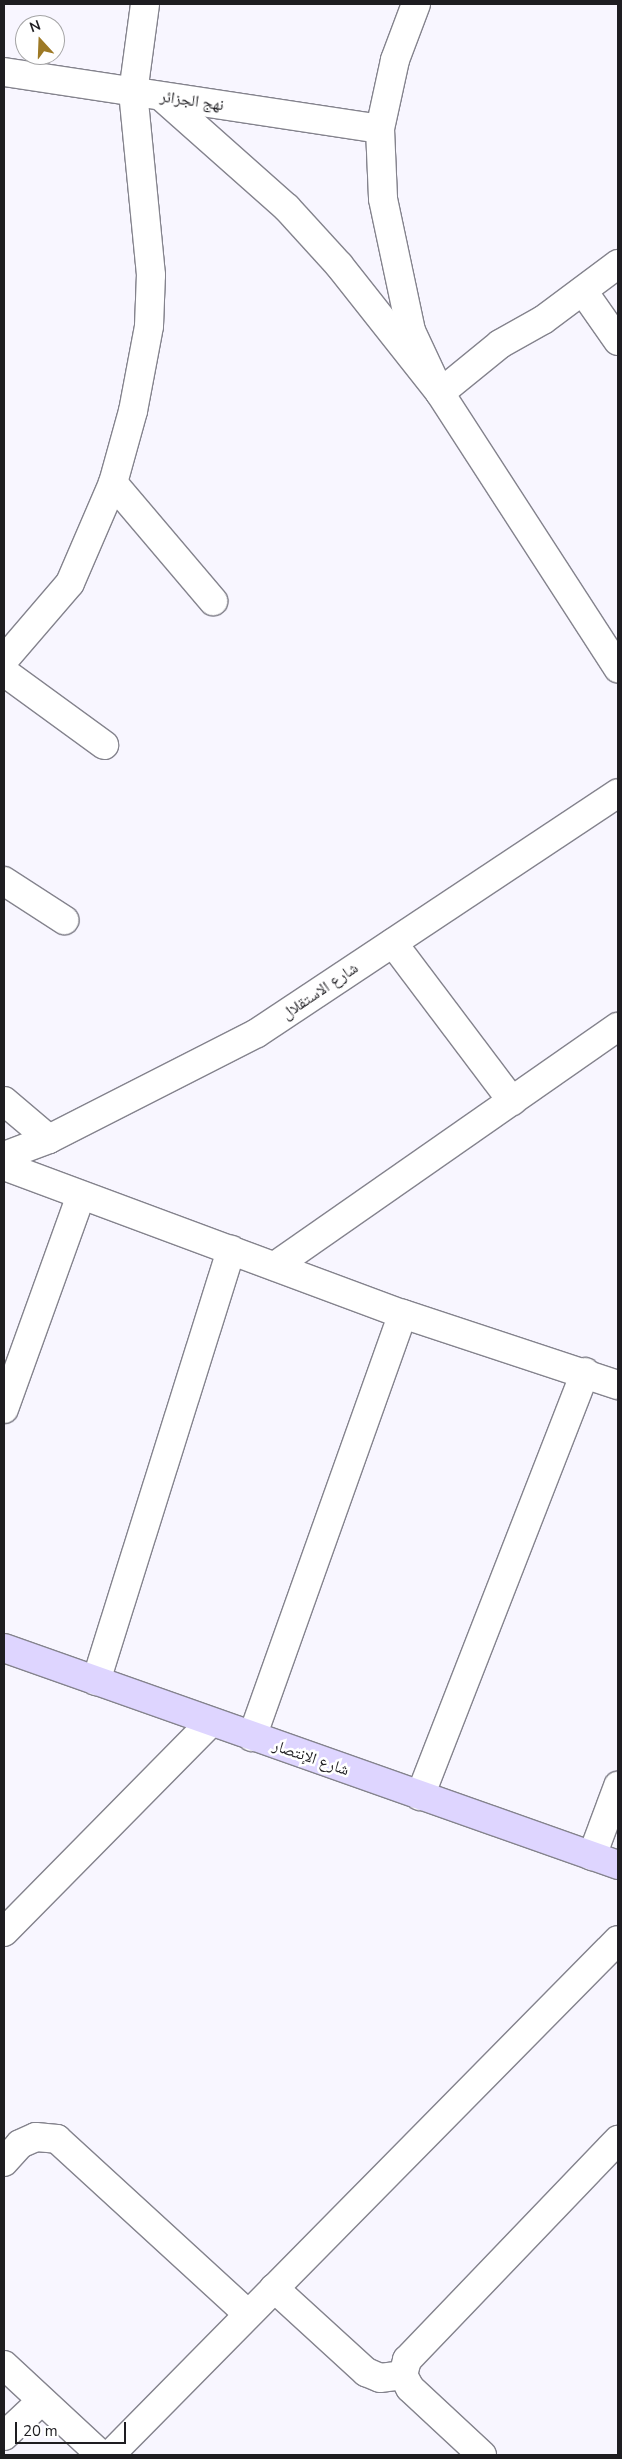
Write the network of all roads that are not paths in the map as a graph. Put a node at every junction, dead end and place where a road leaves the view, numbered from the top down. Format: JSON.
{"nodes":[{"id":1,"x":145,"y":4,"type":"edge"},
{"id":2,"x":416,"y":4,"type":"edge"},
{"id":3,"x":4,"y":72,"type":"edge"},
{"id":4,"x":132,"y":93,"type":"junction"},
{"id":5,"x":162,"y":97,"type":"junction"},
{"id":6,"x":380,"y":129,"type":"junction"},
{"id":7,"x":618,"y":264,"type":"edge"},
{"id":8,"x":583,"y":291,"type":"junction"},
{"id":9,"x":618,"y":341,"type":"edge"},
{"id":10,"x":440,"y":393,"type":"junction"},
{"id":11,"x":113,"y":483,"type":"junction"},
{"id":12,"x":213,"y":601,"type":"dead end"},
{"id":13,"x":4,"y":660,"type":"edge"},
{"id":14,"x":618,"y":668,"type":"edge"},
{"id":15,"x":4,"y":672,"type":"edge"},
{"id":16,"x":104,"y":745,"type":"dead end"},
{"id":17,"x":618,"y":793,"type":"edge"},
{"id":18,"x":4,"y":880,"type":"edge"},
{"id":19,"x":64,"y":920,"type":"dead end"},
{"id":20,"x":393,"y":943,"type":"junction"},
{"id":21,"x":618,"y":1027,"type":"edge"},
{"id":22,"x":512,"y":1100,"type":"junction"},
{"id":23,"x":4,"y":1101,"type":"edge"},
{"id":24,"x":49,"y":1139,"type":"junction"},
{"id":25,"x":4,"y":1156,"type":"edge"},
{"id":26,"x":4,"y":1166,"type":"edge"},
{"id":27,"x":80,"y":1195,"type":"junction"},
{"id":28,"x":231,"y":1250,"type":"junction"},
{"id":29,"x":275,"y":1266,"type":"junction"},
{"id":30,"x":403,"y":1314,"type":"junction"},
{"id":31,"x":608,"y":1378,"type":"edge"},
{"id":32,"x":4,"y":1409,"type":"edge"},
{"id":33,"x":4,"y":1648,"type":"edge"},
{"id":34,"x":96,"y":1681,"type":"junction"},
{"id":35,"x":210,"y":1722,"type":"junction"},
{"id":36,"x":252,"y":1737,"type":"junction"},
{"id":37,"x":618,"y":1786,"type":"edge"},
{"id":38,"x":420,"y":1796,"type":"junction"},
{"id":39,"x":592,"y":1856,"type":"junction"},
{"id":40,"x":618,"y":1865,"type":"edge"},
{"id":41,"x":4,"y":1932,"type":"edge"},
{"id":42,"x":618,"y":1940,"type":"edge"},
{"id":43,"x":618,"y":2140,"type":"edge"},
{"id":44,"x":4,"y":2162,"type":"edge"},
{"id":45,"x":274,"y":2288,"type":"junction"},
{"id":46,"x":248,"y":2314,"type":"junction"},
{"id":47,"x":4,"y":2365,"type":"edge"},
{"id":48,"x":403,"y":2375,"type":"junction"},
{"id":49,"x":39,"y":2403,"type":"junction"},
{"id":50,"x":4,"y":2436,"type":"edge"},
{"id":51,"x":101,"y":2455,"type":"edge"},
{"id":52,"x":110,"y":2455,"type":"edge"},
{"id":53,"x":482,"y":2455,"type":"edge"}],
"edges":[{"from":1,"to":4,"type":"street"},
{"from":2,"to":6,"type":"street"},
{"from":3,"to":4,"type":"street","name":"نهج الجزائر"},
{"from":4,"to":5,"type":"street","name":"نهج الجزائر"},
{"from":4,"to":11,"type":"street"},
{"from":5,"to":6,"type":"street","name":"نهج الجزائر"},
{"from":5,"to":10,"type":"street"},
{"from":6,"to":10,"type":"street"},
{"from":7,"to":8,"type":"street"},
{"from":8,"to":9,"type":"street"},
{"from":8,"to":10,"type":"street"},
{"from":10,"to":14,"type":"street"},
{"from":11,"to":12,"type":"street"},
{"from":11,"to":13,"type":"street"},
{"from":15,"to":16,"type":"street"},
{"from":17,"to":20,"type":"street","name":"شارع الاستقلال"},
{"from":18,"to":19,"type":"street"},
{"from":20,"to":22,"type":"street"},
{"from":20,"to":24,"type":"street","name":"شارع الاستقلال"},
{"from":21,"to":22,"type":"street"},
{"from":22,"to":29,"type":"street"},
{"from":23,"to":24,"type":"street"},
{"from":24,"to":25,"type":"street","name":"شارع الاستقلال"},
{"from":26,"to":27,"type":"street"},
{"from":27,"to":28,"type":"street"},
{"from":27,"to":32,"type":"street"},
{"from":28,"to":29,"type":"street"},
{"from":28,"to":34,"type":"street"},
{"from":29,"to":30,"type":"street"},
{"from":30,"to":31,"type":"street"},
{"from":30,"to":36,"type":"street"},
{"from":31,"to":38,"type":"street"},
{"from":33,"to":34,"type":"main road","name":"شارع الإنتصار"},
{"from":34,"to":35,"type":"main road","name":"شارع الإنتصار"},
{"from":35,"to":36,"type":"main road","name":"شارع الإنتصار"},
{"from":35,"to":41,"type":"street"},
{"from":36,"to":38,"type":"main road","name":"شارع الإنتصار"},
{"from":37,"to":39,"type":"street"},
{"from":38,"to":39,"type":"main road","name":"شارع الإنتصار"},
{"from":39,"to":40,"type":"main road","name":"شارع الإنتصار"},
{"from":42,"to":45,"type":"street"},
{"from":43,"to":48,"type":"street"},
{"from":44,"to":46,"type":"street"},
{"from":45,"to":46,"type":"street"},
{"from":45,"to":48,"type":"street"},
{"from":46,"to":52,"type":"street"},
{"from":47,"to":49,"type":"street"},
{"from":48,"to":53,"type":"street"},
{"from":49,"to":50,"type":"street"},
{"from":49,"to":51,"type":"street"}]}
